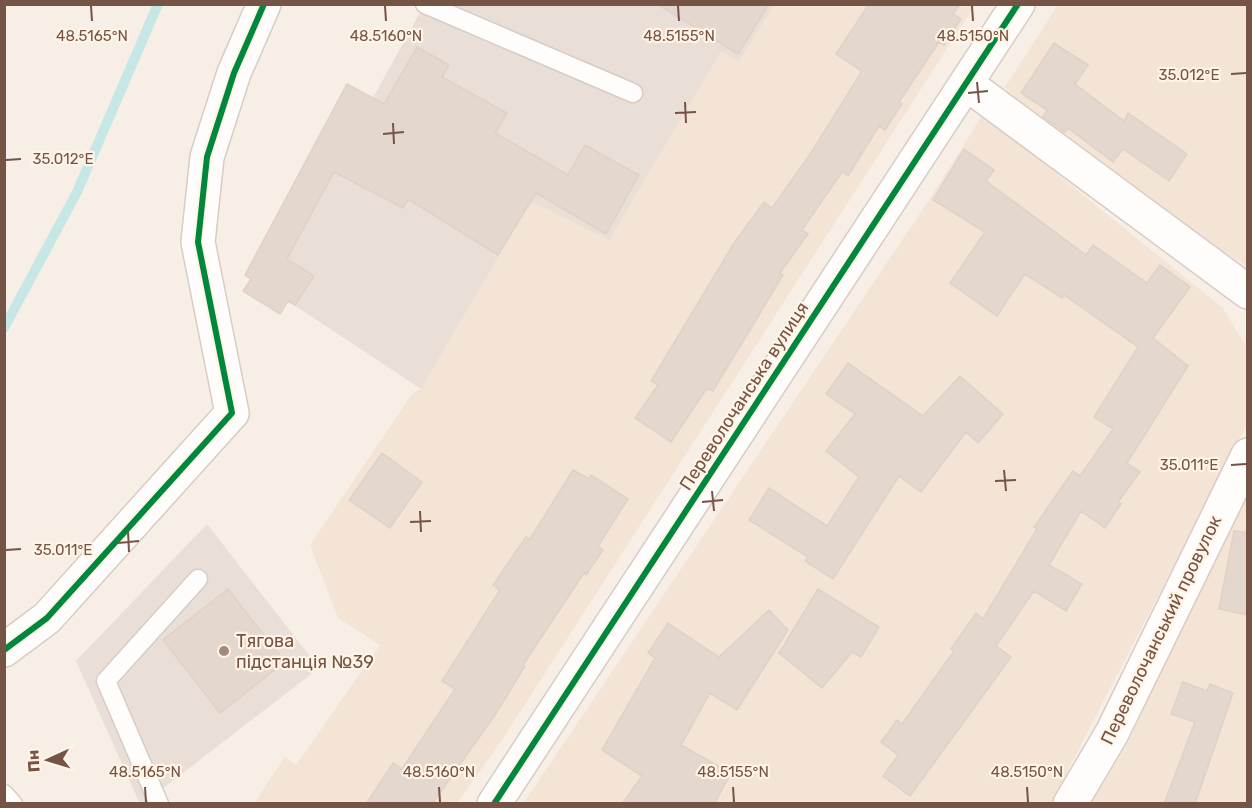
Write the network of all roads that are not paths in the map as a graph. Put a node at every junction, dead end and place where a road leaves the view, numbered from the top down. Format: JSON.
{"nodes":[{"id":1,"x":264,"y":4,"type":"edge"},
{"id":2,"x":424,"y":4,"type":"edge"},
{"id":3,"x":1018,"y":4,"type":"edge"},
{"id":4,"x":967,"y":84,"type":"junction"},
{"id":5,"x":633,"y":93,"type":"dead end"},
{"id":6,"x":1248,"y":292,"type":"edge"},
{"id":7,"x":1248,"y":454,"type":"edge"},
{"id":8,"x":198,"y":579,"type":"dead end"},
{"id":9,"x":4,"y":650,"type":"edge"},
{"id":10,"x":4,"y":794,"type":"edge"},
{"id":11,"x":13,"y":804,"type":"edge"},
{"id":12,"x":159,"y":804,"type":"edge"},
{"id":13,"x":494,"y":804,"type":"edge"},
{"id":14,"x":1071,"y":804,"type":"edge"}],
"edges":[{"from":1,"to":9,"type":"street"},
{"from":2,"to":5,"type":"lane"},
{"from":3,"to":4,"type":"street","name":"Переволочанська вулиця"},
{"from":4,"to":6,"type":"street"},
{"from":4,"to":13,"type":"street","name":"Переволочанська вулиця"},
{"from":7,"to":14,"type":"street","name":"Переволочанський провулок"},
{"from":8,"to":12,"type":"lane"},
{"from":10,"to":11,"type":"lane"}]}
